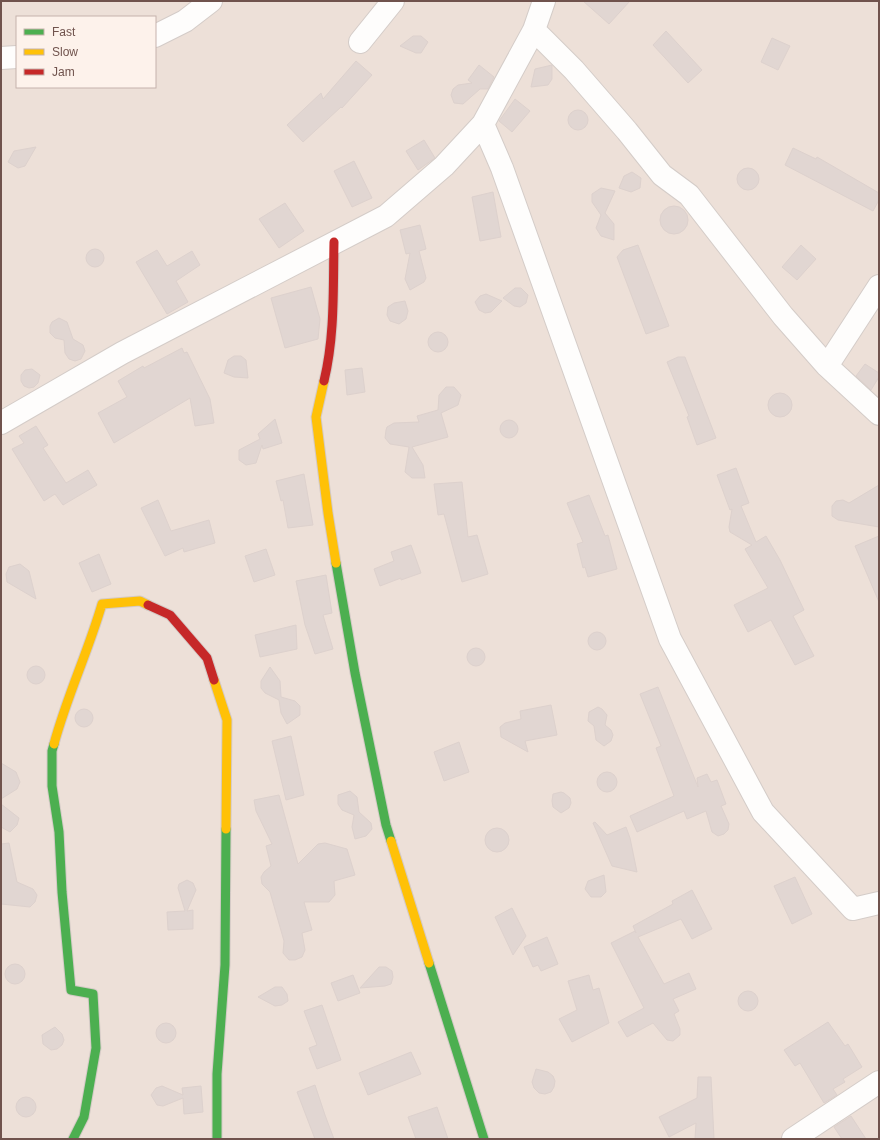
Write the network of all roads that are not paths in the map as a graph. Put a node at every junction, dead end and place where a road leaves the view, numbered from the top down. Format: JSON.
{"nodes":[{"id":1,"x":211,"y":1,"type":"edge"},
{"id":2,"x":393,"y":1,"type":"edge"},
{"id":3,"x":544,"y":1,"type":"edge"},
{"id":4,"x":534,"y":30,"type":"junction"},
{"id":5,"x":156,"y":36,"type":"edge"},
{"id":6,"x":360,"y":42,"type":"dead end"},
{"id":7,"x":16,"y":57,"type":"edge"},
{"id":8,"x":1,"y":58,"type":"edge"},
{"id":9,"x":483,"y":124,"type":"junction"},
{"id":10,"x":334,"y":242,"type":"junction"},
{"id":11,"x":879,"y":286,"type":"edge"},
{"id":12,"x":827,"y":366,"type":"junction"},
{"id":13,"x":879,"y":414,"type":"edge"},
{"id":14,"x":1,"y":423,"type":"edge"},
{"id":15,"x":879,"y":903,"type":"edge"},
{"id":16,"x":879,"y":1082,"type":"edge"},
{"id":17,"x":73,"y":1139,"type":"edge"},
{"id":18,"x":217,"y":1139,"type":"edge"},
{"id":19,"x":484,"y":1139,"type":"edge"},
{"id":20,"x":793,"y":1139,"type":"edge"}],
"edges":[{"from":1,"to":5,"type":"street"},
{"from":2,"to":6,"type":"street"},
{"from":3,"to":4,"type":"street"},
{"from":4,"to":9,"type":"street"},
{"from":4,"to":12,"type":"street"},
{"from":7,"to":8,"type":"street"},
{"from":9,"to":10,"type":"street"},
{"from":9,"to":15,"type":"street"},
{"from":10,"to":14,"type":"street"},
{"from":10,"to":19,"type":"street"},
{"from":11,"to":12,"type":"street"},
{"from":12,"to":13,"type":"street"},
{"from":16,"to":20,"type":"street"},
{"from":17,"to":18,"type":"street"}]}
